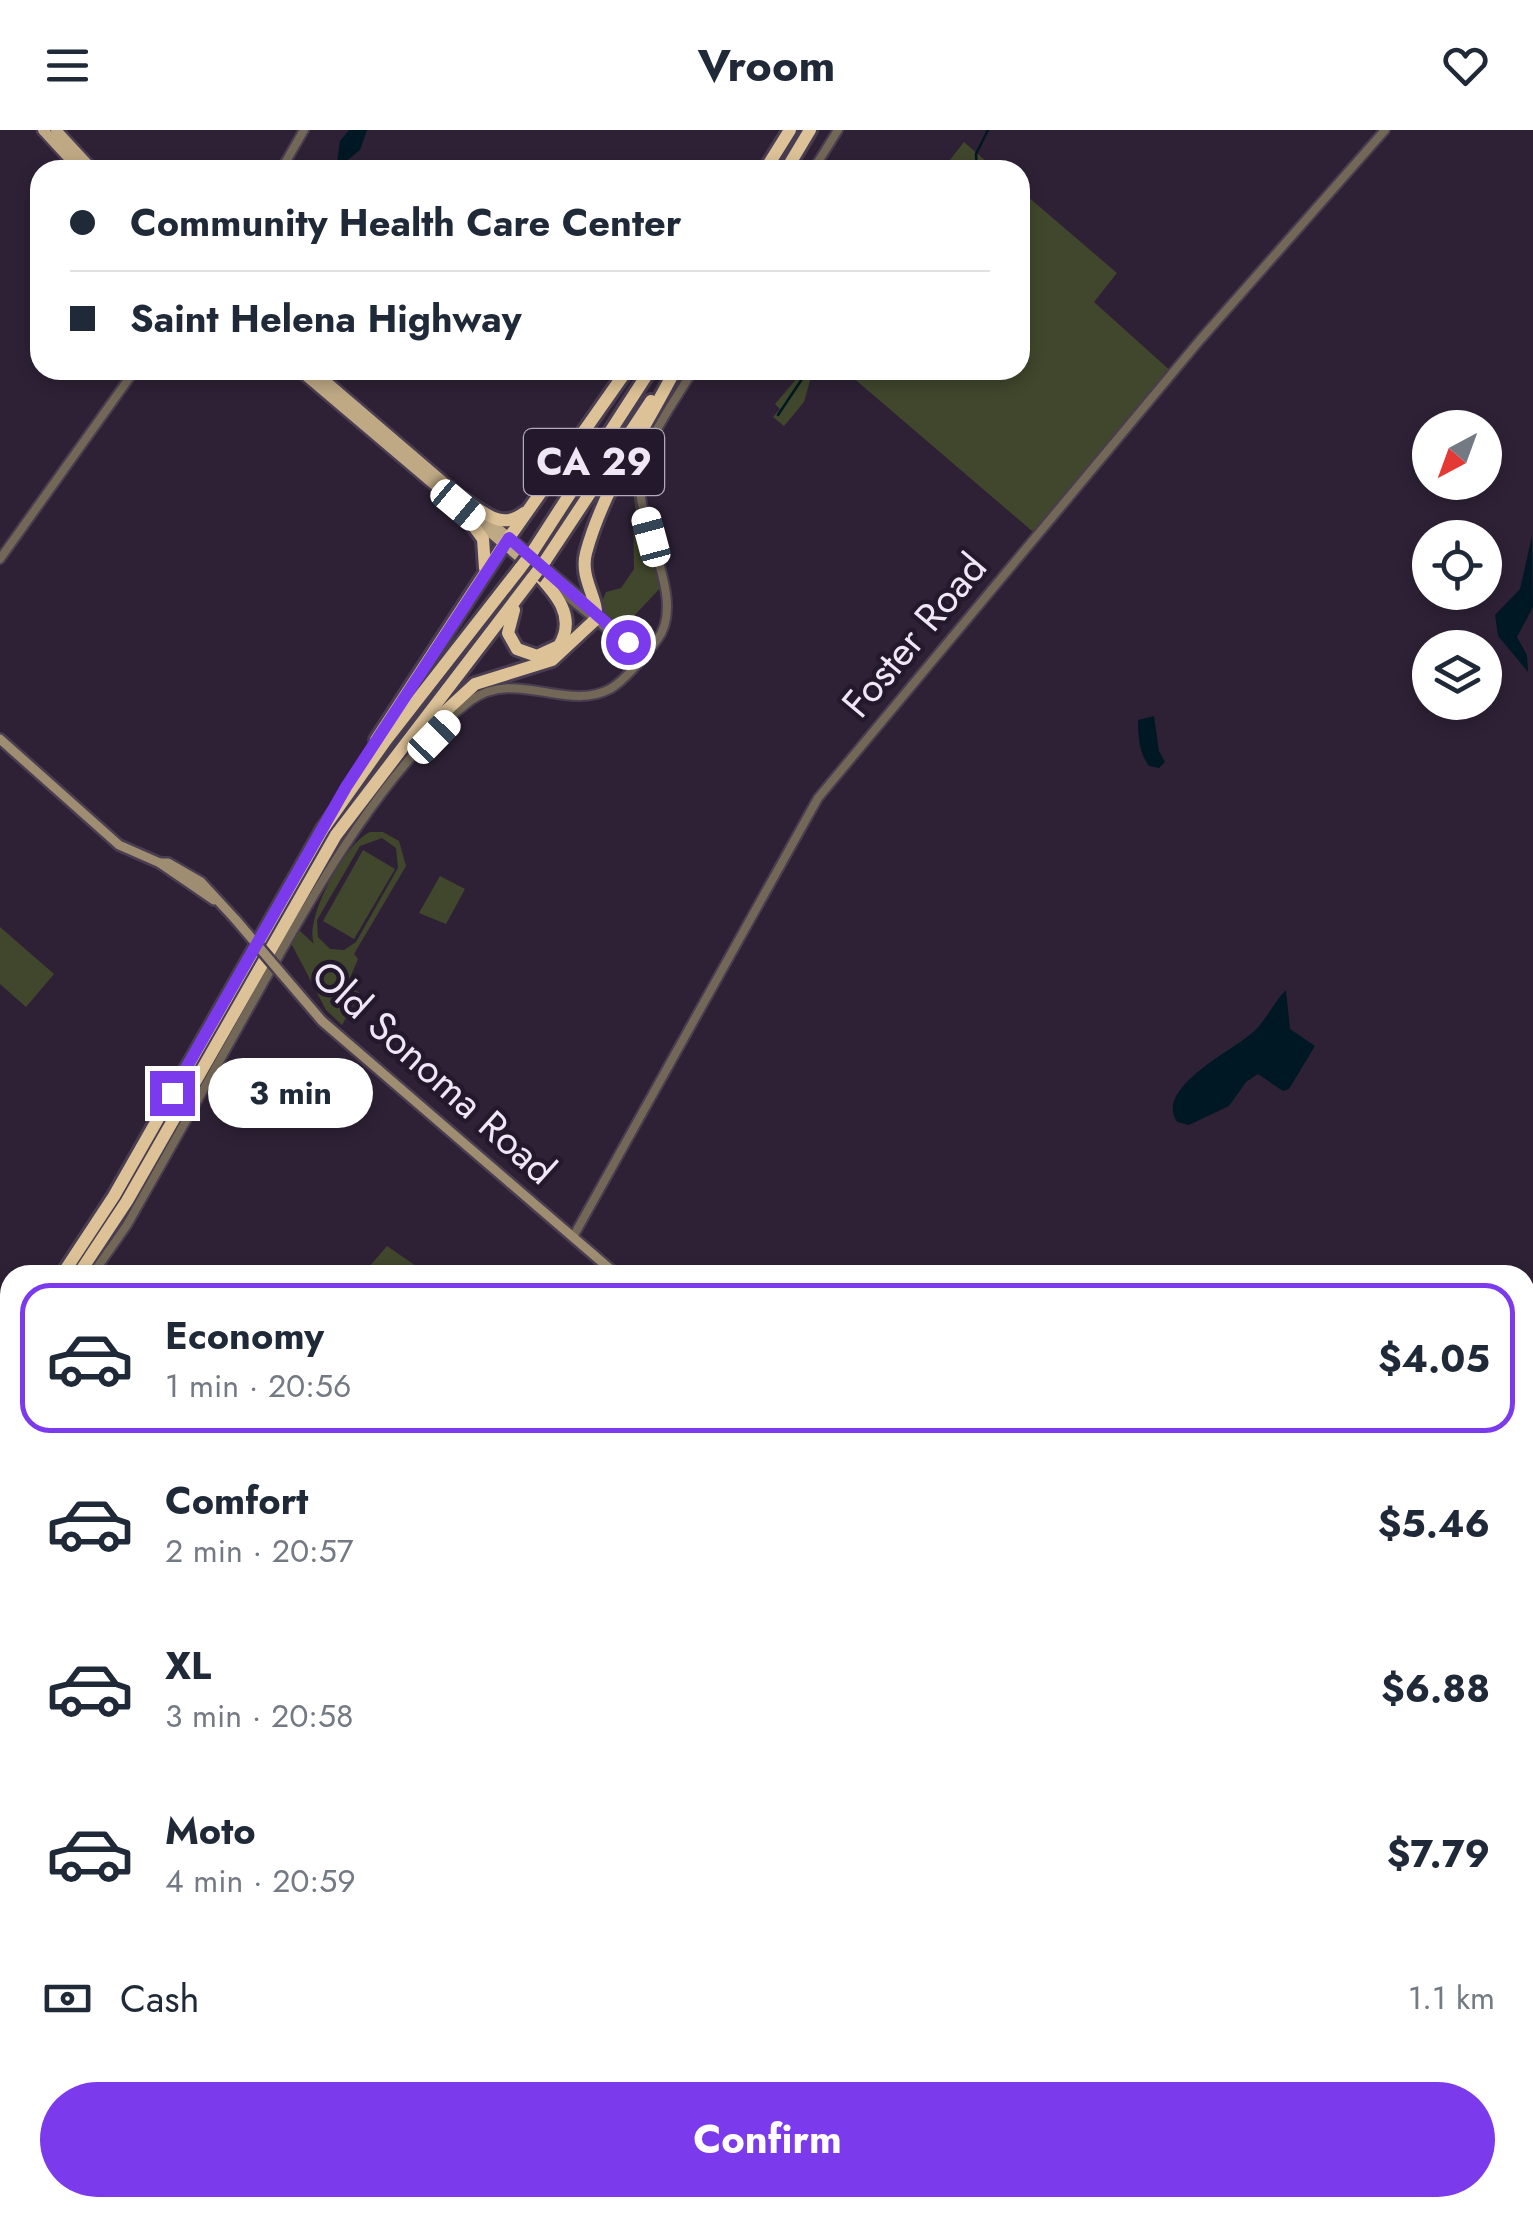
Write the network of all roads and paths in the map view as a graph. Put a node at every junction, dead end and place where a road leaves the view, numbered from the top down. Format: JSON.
{"nodes":[{"id":1,"x":43,"y":130,"type":"edge"},
{"id":2,"x":56,"y":130,"type":"edge"},
{"id":3,"x":304,"y":130,"type":"edge"},
{"id":4,"x":790,"y":130,"type":"edge"},
{"id":5,"x":810,"y":130,"type":"edge"},
{"id":6,"x":838,"y":130,"type":"edge"},
{"id":7,"x":1385,"y":130,"type":"edge"},
{"id":8,"x":71,"y":160,"type":"edge"},
{"id":9,"x":84,"y":160,"type":"edge"},
{"id":10,"x":287,"y":160,"type":"edge"},
{"id":11,"x":771,"y":160,"type":"edge"},
{"id":12,"x":792,"y":160,"type":"edge"},
{"id":13,"x":819,"y":160,"type":"edge"},
{"id":14,"x":128,"y":380,"type":"edge"},
{"id":15,"x":311,"y":380,"type":"edge"},
{"id":16,"x":324,"y":380,"type":"edge"},
{"id":17,"x":620,"y":380,"type":"edge"},
{"id":18,"x":643,"y":380,"type":"edge"},
{"id":19,"x":665,"y":380,"type":"edge"},
{"id":20,"x":667,"y":380,"type":"edge"},
{"id":21,"x":688,"y":380,"type":"edge"},
{"id":22,"x":460,"y":502,"type":"junction"},
{"id":23,"x":529,"y":508,"type":"junction"},
{"id":24,"x":506,"y":541,"type":"junction"},
{"id":25,"x":0,"y":559,"type":"edge"},
{"id":26,"x":528,"y":570,"type":"junction"},
{"id":27,"x":477,"y":588,"type":"junction"},
{"id":28,"x":596,"y":617,"type":"junction"},
{"id":29,"x":642,"y":656,"type":"junction"},
{"id":30,"x":0,"y":739,"type":"edge"},
{"id":31,"x":367,"y":790,"type":"junction"},
{"id":32,"x":323,"y":829,"type":"junction"},
{"id":33,"x":573,"y":1236,"type":"junction"},
{"id":34,"x":69,"y":1265,"type":"edge"},
{"id":35,"x":84,"y":1265,"type":"edge"},
{"id":36,"x":99,"y":1265,"type":"edge"},
{"id":37,"x":605,"y":1265,"type":"edge"}],
"edges":[{"from":1,"to":8,"type":"main road"},
{"from":2,"to":9,"type":"main road"},
{"from":3,"to":10,"type":"street"},
{"from":4,"to":11,"type":"highway"},
{"from":5,"to":12,"type":"highway"},
{"from":6,"to":13,"type":"street"},
{"from":7,"to":33,"type":"street","name":"Foster Road"},
{"from":14,"to":25,"type":"street"},
{"from":15,"to":22,"type":"main road"},
{"from":16,"to":22,"type":"main road"},
{"from":17,"to":23,"type":"highway"},
{"from":18,"to":26,"type":"highway","number":"CA 29","bridge":true},
{"from":19,"to":26,"type":"highway","number":"CA 29","bridge":true},
{"from":20,"to":28,"type":"highway"},
{"from":21,"to":29,"type":"street"},
{"from":22,"to":23,"type":"highway"},
{"from":22,"to":24,"type":"main road"},
{"from":22,"to":27,"type":"highway"},
{"from":23,"to":24,"type":"highway"},
{"from":24,"to":26,"type":"main road"},
{"from":24,"to":27,"type":"highway"},
{"from":24,"to":28,"type":"main road"},
{"from":26,"to":26,"type":"highway"},
{"from":26,"to":28,"type":"street"},
{"from":26,"to":31,"type":"highway","number":"CA 29"},
{"from":26,"to":32,"type":"highway","number":"CA 29"},
{"from":27,"to":32,"type":"highway"},
{"from":28,"to":29,"type":"street"},
{"from":28,"to":31,"type":"highway"},
{"from":29,"to":36,"type":"street"},
{"from":30,"to":33,"type":"main road","name":"Old Sonoma Road","bridge":true},
{"from":31,"to":35,"type":"highway","number":"CA 29"},
{"from":32,"to":34,"type":"highway","number":"CA 29"},
{"from":33,"to":37,"type":"main road","name":"Old Sonoma Road"}]}
